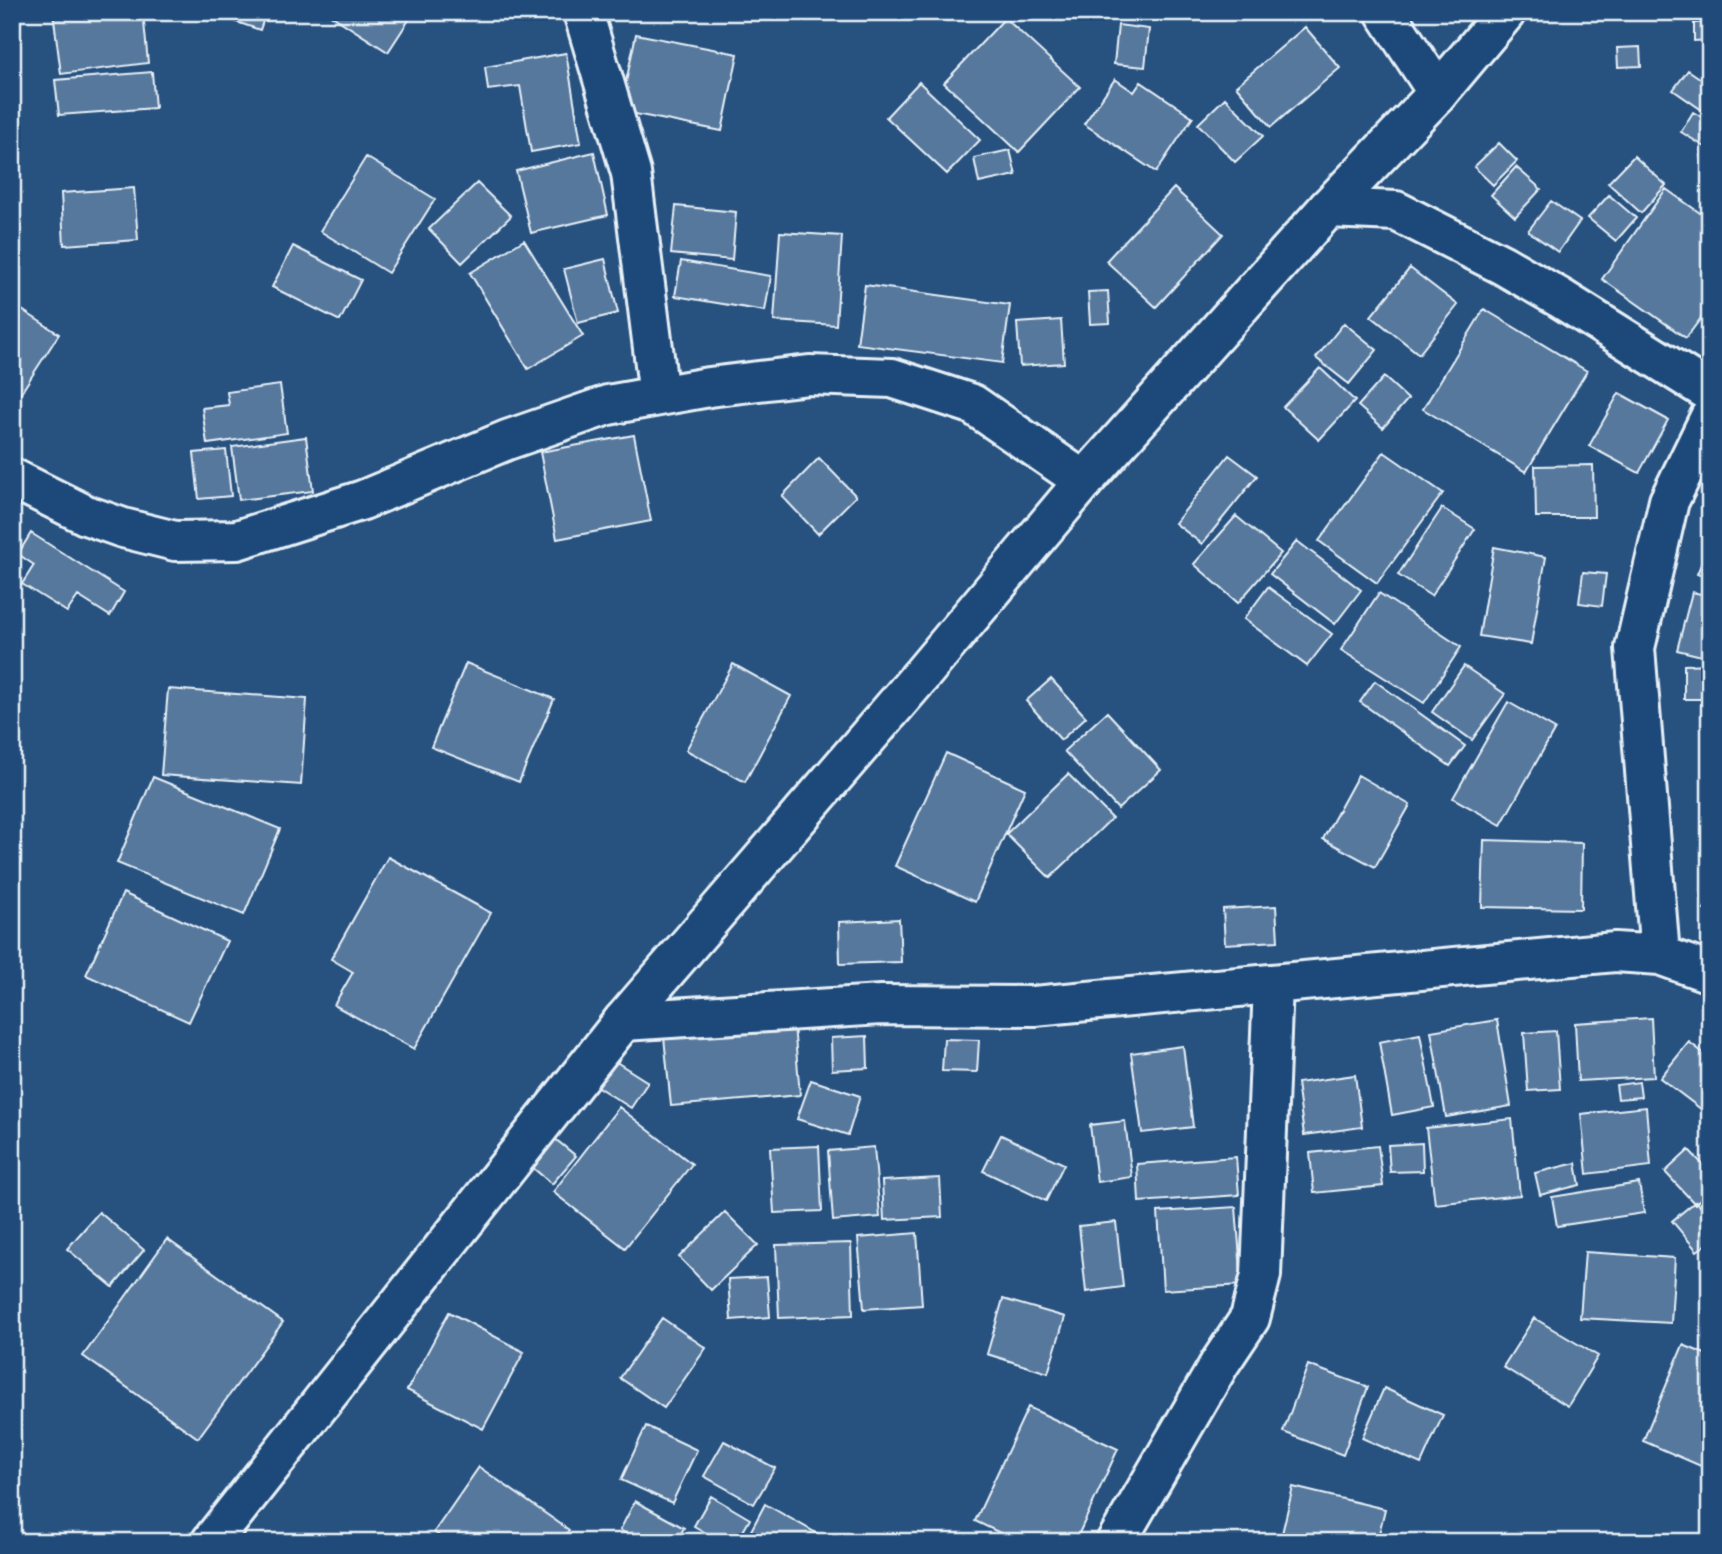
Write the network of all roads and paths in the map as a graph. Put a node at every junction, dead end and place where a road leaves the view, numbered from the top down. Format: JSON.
{"nodes":[{"id":1,"x":583,"y":12,"type":"edge"},
{"id":2,"x":1385,"y":12,"type":"edge"},
{"id":3,"x":1506,"y":12,"type":"edge"},
{"id":4,"x":1438,"y":93,"type":"junction"},
{"id":5,"x":1328,"y":208,"type":"junction"},
{"id":6,"x":1710,"y":392,"type":"edge"},
{"id":7,"x":659,"y":396,"type":"junction"},
{"id":8,"x":1710,"y":417,"type":"edge"},
{"id":9,"x":12,"y":478,"type":"edge"},
{"id":10,"x":1084,"y":481,"type":"junction"},
{"id":11,"x":1660,"y":955,"type":"junction"},
{"id":12,"x":1710,"y":973,"type":"edge"},
{"id":13,"x":1273,"y":985,"type":"junction"},
{"id":14,"x":623,"y":1021,"type":"junction"},
{"id":15,"x":224,"y":1538,"type":"edge"},
{"id":16,"x":1116,"y":1542,"type":"edge"}],
"edges":[{"from":1,"to":7,"type":"street"},
{"from":2,"to":4,"type":"street"},
{"from":3,"to":4,"type":"street"},
{"from":4,"to":5,"type":"street"},
{"from":5,"to":6,"type":"street"},
{"from":5,"to":10,"type":"street"},
{"from":7,"to":9,"type":"street"},
{"from":7,"to":10,"type":"street"},
{"from":8,"to":11,"type":"street"},
{"from":10,"to":14,"type":"street"},
{"from":11,"to":12,"type":"street"},
{"from":11,"to":13,"type":"street"},
{"from":13,"to":14,"type":"street"},
{"from":13,"to":16,"type":"street"},
{"from":14,"to":15,"type":"street"}]}
